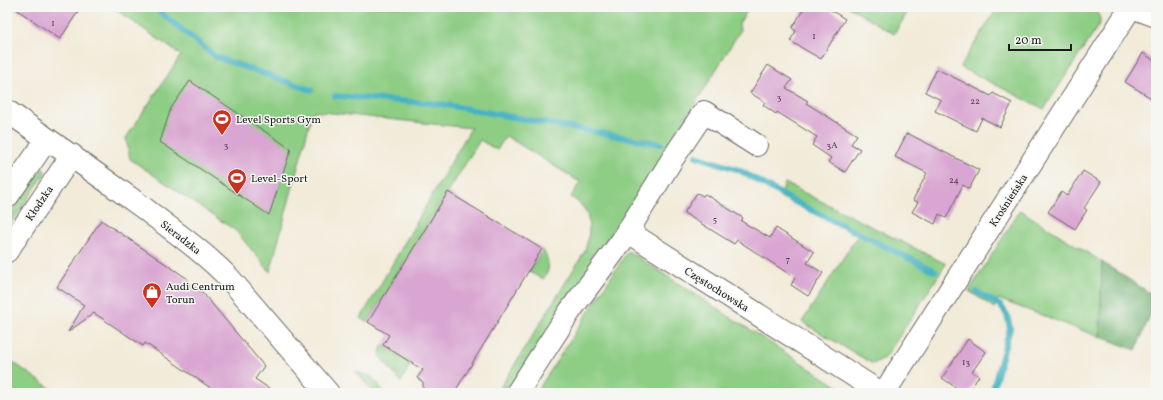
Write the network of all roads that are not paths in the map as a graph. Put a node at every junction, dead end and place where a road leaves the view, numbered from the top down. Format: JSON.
{"nodes":[{"id":1,"x":1131,"y":7,"type":"edge"},
{"id":2,"x":1156,"y":16,"type":"edge"},
{"id":3,"x":7,"y":111,"type":"edge"},
{"id":4,"x":47,"y":139,"type":"junction"},
{"id":5,"x":756,"y":145,"type":"dead end"},
{"id":6,"x":72,"y":156,"type":"junction"},
{"id":7,"x":7,"y":197,"type":"edge"},
{"id":8,"x":627,"y":231,"type":"junction"},
{"id":9,"x":7,"y":251,"type":"edge"},
{"id":10,"x":328,"y":393,"type":"edge"},
{"id":11,"x":517,"y":393,"type":"edge"},
{"id":12,"x":881,"y":393,"type":"edge"},
{"id":13,"x":884,"y":393,"type":"edge"}],
"edges":[{"from":1,"to":2,"type":"street"},
{"from":1,"to":13,"type":"street","name":"Krośnieńska"},
{"from":3,"to":4,"type":"street","name":"Sieradzka"},
{"from":4,"to":6,"type":"street","name":"Sieradzka"},
{"from":4,"to":7,"type":"street"},
{"from":5,"to":8,"type":"street"},
{"from":6,"to":9,"type":"street","name":"Kłodzka"},
{"from":6,"to":10,"type":"street","name":"Sieradzka"},
{"from":8,"to":11,"type":"street"},
{"from":8,"to":12,"type":"street","name":"Częstochowska"}]}
